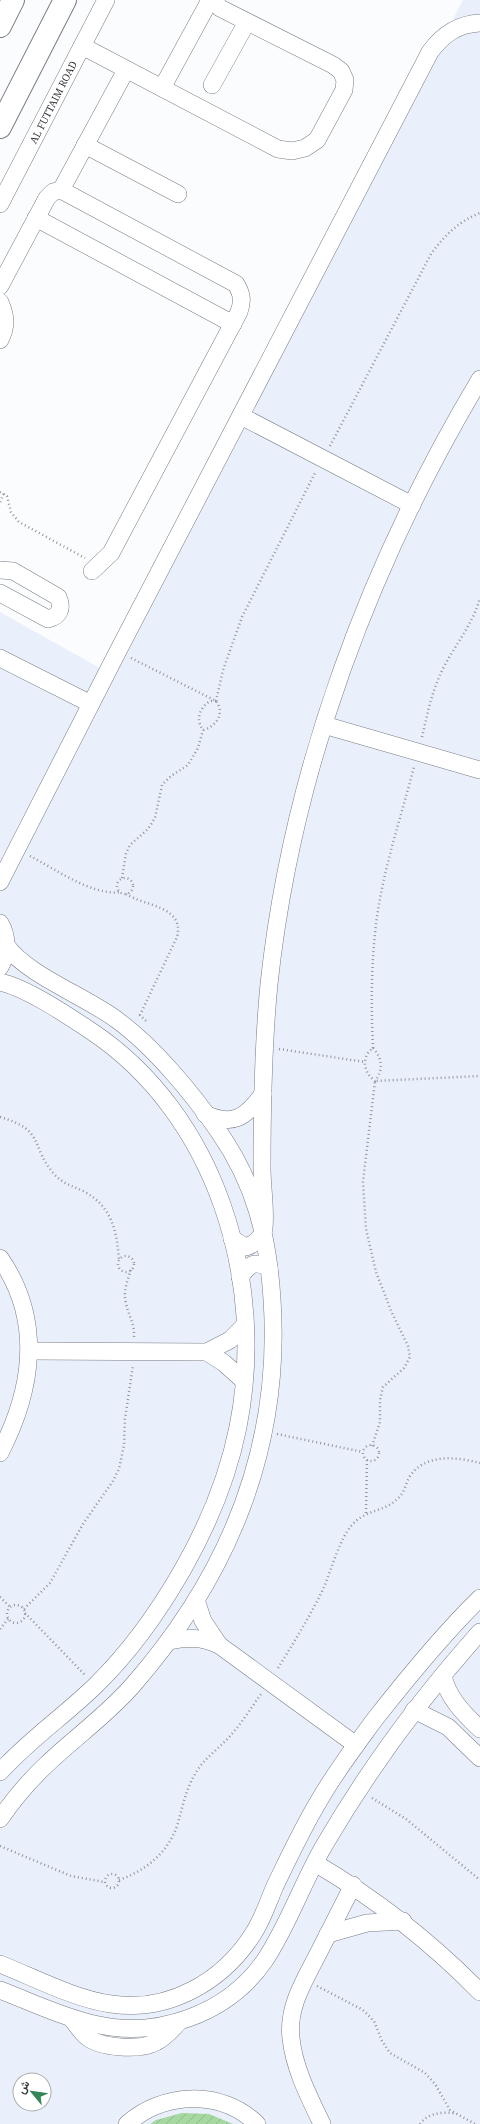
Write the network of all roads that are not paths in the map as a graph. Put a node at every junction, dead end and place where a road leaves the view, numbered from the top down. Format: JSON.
{"nodes":[{"id":1,"x":13,"y":0,"type":"edge"},
{"id":2,"x":65,"y":0,"type":"edge"},
{"id":3,"x":106,"y":0,"type":"edge"},
{"id":4,"x":210,"y":0,"type":"edge"},
{"id":5,"x":214,"y":0,"type":"edge"},
{"id":6,"x":247,"y":22,"type":"junction"},
{"id":7,"x":480,"y":23,"type":"edge"},
{"id":8,"x":0,"y":26,"type":"edge"},
{"id":9,"x":82,"y":46,"type":"junction"},
{"id":10,"x":126,"y":70,"type":"junction"},
{"id":11,"x":212,"y":85,"type":"dead end"},
{"id":12,"x":162,"y":88,"type":"junction"},
{"id":13,"x":0,"y":127,"type":"edge"},
{"id":14,"x":85,"y":145,"type":"junction"},
{"id":15,"x":61,"y":190,"type":"junction"},
{"id":16,"x":178,"y":194,"type":"dead end"},
{"id":17,"x":0,"y":204,"type":"edge"},
{"id":18,"x":36,"y":218,"type":"junction"},
{"id":19,"x":0,"y":286,"type":"edge"},
{"id":20,"x":0,"y":302,"type":"edge"},
{"id":21,"x":233,"y":324,"type":"junction"},
{"id":22,"x":0,"y":340,"type":"edge"},
{"id":23,"x":480,"y":379,"type":"edge"},
{"id":24,"x":241,"y":416,"type":"junction"},
{"id":25,"x":412,"y":505,"type":"junction"},
{"id":26,"x":96,"y":568,"type":"road end"},
{"id":27,"x":0,"y":570,"type":"edge"},
{"id":28,"x":0,"y":593,"type":"edge"},
{"id":29,"x":0,"y":658,"type":"edge"},
{"id":30,"x":90,"y":704,"type":"junction"},
{"id":31,"x":324,"y":725,"type":"junction"},
{"id":32,"x":480,"y":770,"type":"edge"},
{"id":33,"x":0,"y":882,"type":"edge"},
{"id":34,"x":0,"y":923,"type":"edge"},
{"id":35,"x":6,"y":945,"type":"junction"},
{"id":36,"x":0,"y":967,"type":"edge"},
{"id":37,"x":0,"y":982,"type":"edge"},
{"id":38,"x":263,"y":1094,"type":"junction"},
{"id":39,"x":205,"y":1114,"type":"junction"},
{"id":40,"x":264,"y":1229,"type":"junction"},
{"id":41,"x":232,"y":1240,"type":"junction"},
{"id":42,"x":0,"y":1258,"type":"edge"},
{"id":43,"x":269,"y":1268,"type":"junction"},
{"id":44,"x":240,"y":1277,"type":"junction"},
{"id":45,"x":245,"y":1325,"type":"junction"},
{"id":46,"x":30,"y":1351,"type":"junction"},
{"id":47,"x":207,"y":1352,"type":"junction"},
{"id":48,"x":244,"y":1381,"type":"junction"},
{"id":49,"x":0,"y":1453,"type":"edge"},
{"id":50,"x":480,"y":1598,"type":"edge"},
{"id":51,"x":196,"y":1600,"type":"junction"},
{"id":52,"x":480,"y":1632,"type":"edge"},
{"id":53,"x":169,"y":1641,"type":"junction"},
{"id":54,"x":219,"y":1645,"type":"junction"},
{"id":55,"x":442,"y":1675,"type":"junction"},
{"id":56,"x":414,"y":1710,"type":"junction"},
{"id":57,"x":480,"y":1729,"type":"edge"},
{"id":58,"x":356,"y":1744,"type":"junction"},
{"id":59,"x":480,"y":1758,"type":"edge"},
{"id":60,"x":0,"y":1772,"type":"edge"},
{"id":61,"x":0,"y":1819,"type":"edge"},
{"id":62,"x":315,"y":1863,"type":"junction"},
{"id":63,"x":352,"y":1885,"type":"junction"},
{"id":64,"x":403,"y":1922,"type":"junction"},
{"id":65,"x":328,"y":1934,"type":"junction"},
{"id":66,"x":0,"y":1964,"type":"edge"},
{"id":67,"x":24,"y":1974,"type":"junction"},
{"id":68,"x":52,"y":1985,"type":"junction"},
{"id":69,"x":0,"y":1990,"type":"edge"},
{"id":70,"x":480,"y":1992,"type":"edge"},
{"id":71,"x":16,"y":1996,"type":"junction"},
{"id":72,"x":45,"y":2008,"type":"junction"},
{"id":73,"x":127,"y":2124,"type":"edge"},
{"id":74,"x":257,"y":2124,"type":"edge"},
{"id":75,"x":322,"y":2124,"type":"edge"}],
"edges":[{"from":1,"to":8,"type":"main road"},
{"from":2,"to":13,"type":"main road"},
{"from":3,"to":9,"type":"street","name":"AL FUTTAIM ROAD"},
{"from":4,"to":12,"type":"street"},
{"from":5,"to":6,"type":"street"},
{"from":6,"to":11,"type":"street"},
{"from":6,"to":12,"type":"street"},
{"from":7,"to":24,"type":"street"},
{"from":9,"to":10,"type":"street"},
{"from":9,"to":17,"type":"street","name":"AL FUTTAIM ROAD"},
{"from":10,"to":12,"type":"street"},
{"from":10,"to":14,"type":"street"},
{"from":14,"to":15,"type":"street"},
{"from":14,"to":16,"type":"street"},
{"from":15,"to":18,"type":"street"},
{"from":15,"to":21,"type":"street"},
{"from":18,"to":19,"type":"street"},
{"from":18,"to":21,"type":"street"},
{"from":20,"to":22,"type":"street"},
{"from":21,"to":26,"type":"street"},
{"from":23,"to":25,"type":"street"},
{"from":24,"to":25,"type":"street"},
{"from":24,"to":30,"type":"street"},
{"from":25,"to":31,"type":"street"},
{"from":27,"to":28,"type":"street"},
{"from":29,"to":30,"type":"street"},
{"from":30,"to":33,"type":"street"},
{"from":31,"to":32,"type":"street"},
{"from":31,"to":38,"type":"street"},
{"from":34,"to":35,"type":"street"},
{"from":35,"to":36,"type":"street"},
{"from":35,"to":39,"type":"street"},
{"from":37,"to":41,"type":"street"},
{"from":38,"to":39,"type":"street"},
{"from":38,"to":40,"type":"street"},
{"from":39,"to":40,"type":"street"},
{"from":40,"to":41,"type":"street"},
{"from":40,"to":43,"type":"street"},
{"from":41,"to":44,"type":"street"},
{"from":42,"to":46,"type":"street"},
{"from":43,"to":44,"type":"street"},
{"from":43,"to":51,"type":"street"},
{"from":44,"to":45,"type":"street"},
{"from":45,"to":47,"type":"street"},
{"from":45,"to":48,"type":"street"},
{"from":46,"to":47,"type":"street"},
{"from":46,"to":49,"type":"street"},
{"from":47,"to":48,"type":"street"},
{"from":48,"to":60,"type":"street"},
{"from":50,"to":58,"type":"street"},
{"from":51,"to":53,"type":"street"},
{"from":51,"to":54,"type":"street"},
{"from":52,"to":55,"type":"street"},
{"from":53,"to":54,"type":"street"},
{"from":53,"to":61,"type":"street"},
{"from":54,"to":58,"type":"street"},
{"from":55,"to":56,"type":"street"},
{"from":55,"to":57,"type":"street"},
{"from":56,"to":59,"type":"street"},
{"from":56,"to":62,"type":"street"},
{"from":58,"to":68,"type":"street"},
{"from":62,"to":63,"type":"street"},
{"from":62,"to":72,"type":"street"},
{"from":63,"to":64,"type":"street"},
{"from":63,"to":65,"type":"street"},
{"from":64,"to":65,"type":"street"},
{"from":64,"to":70,"type":"street"},
{"from":65,"to":75,"type":"street"},
{"from":66,"to":67,"type":"street"},
{"from":67,"to":68,"type":"street"},
{"from":67,"to":71,"type":"street"},
{"from":68,"to":72,"type":"street"},
{"from":69,"to":71,"type":"street"},
{"from":71,"to":72,"type":"street"},
{"from":73,"to":74,"type":"street"}]}
